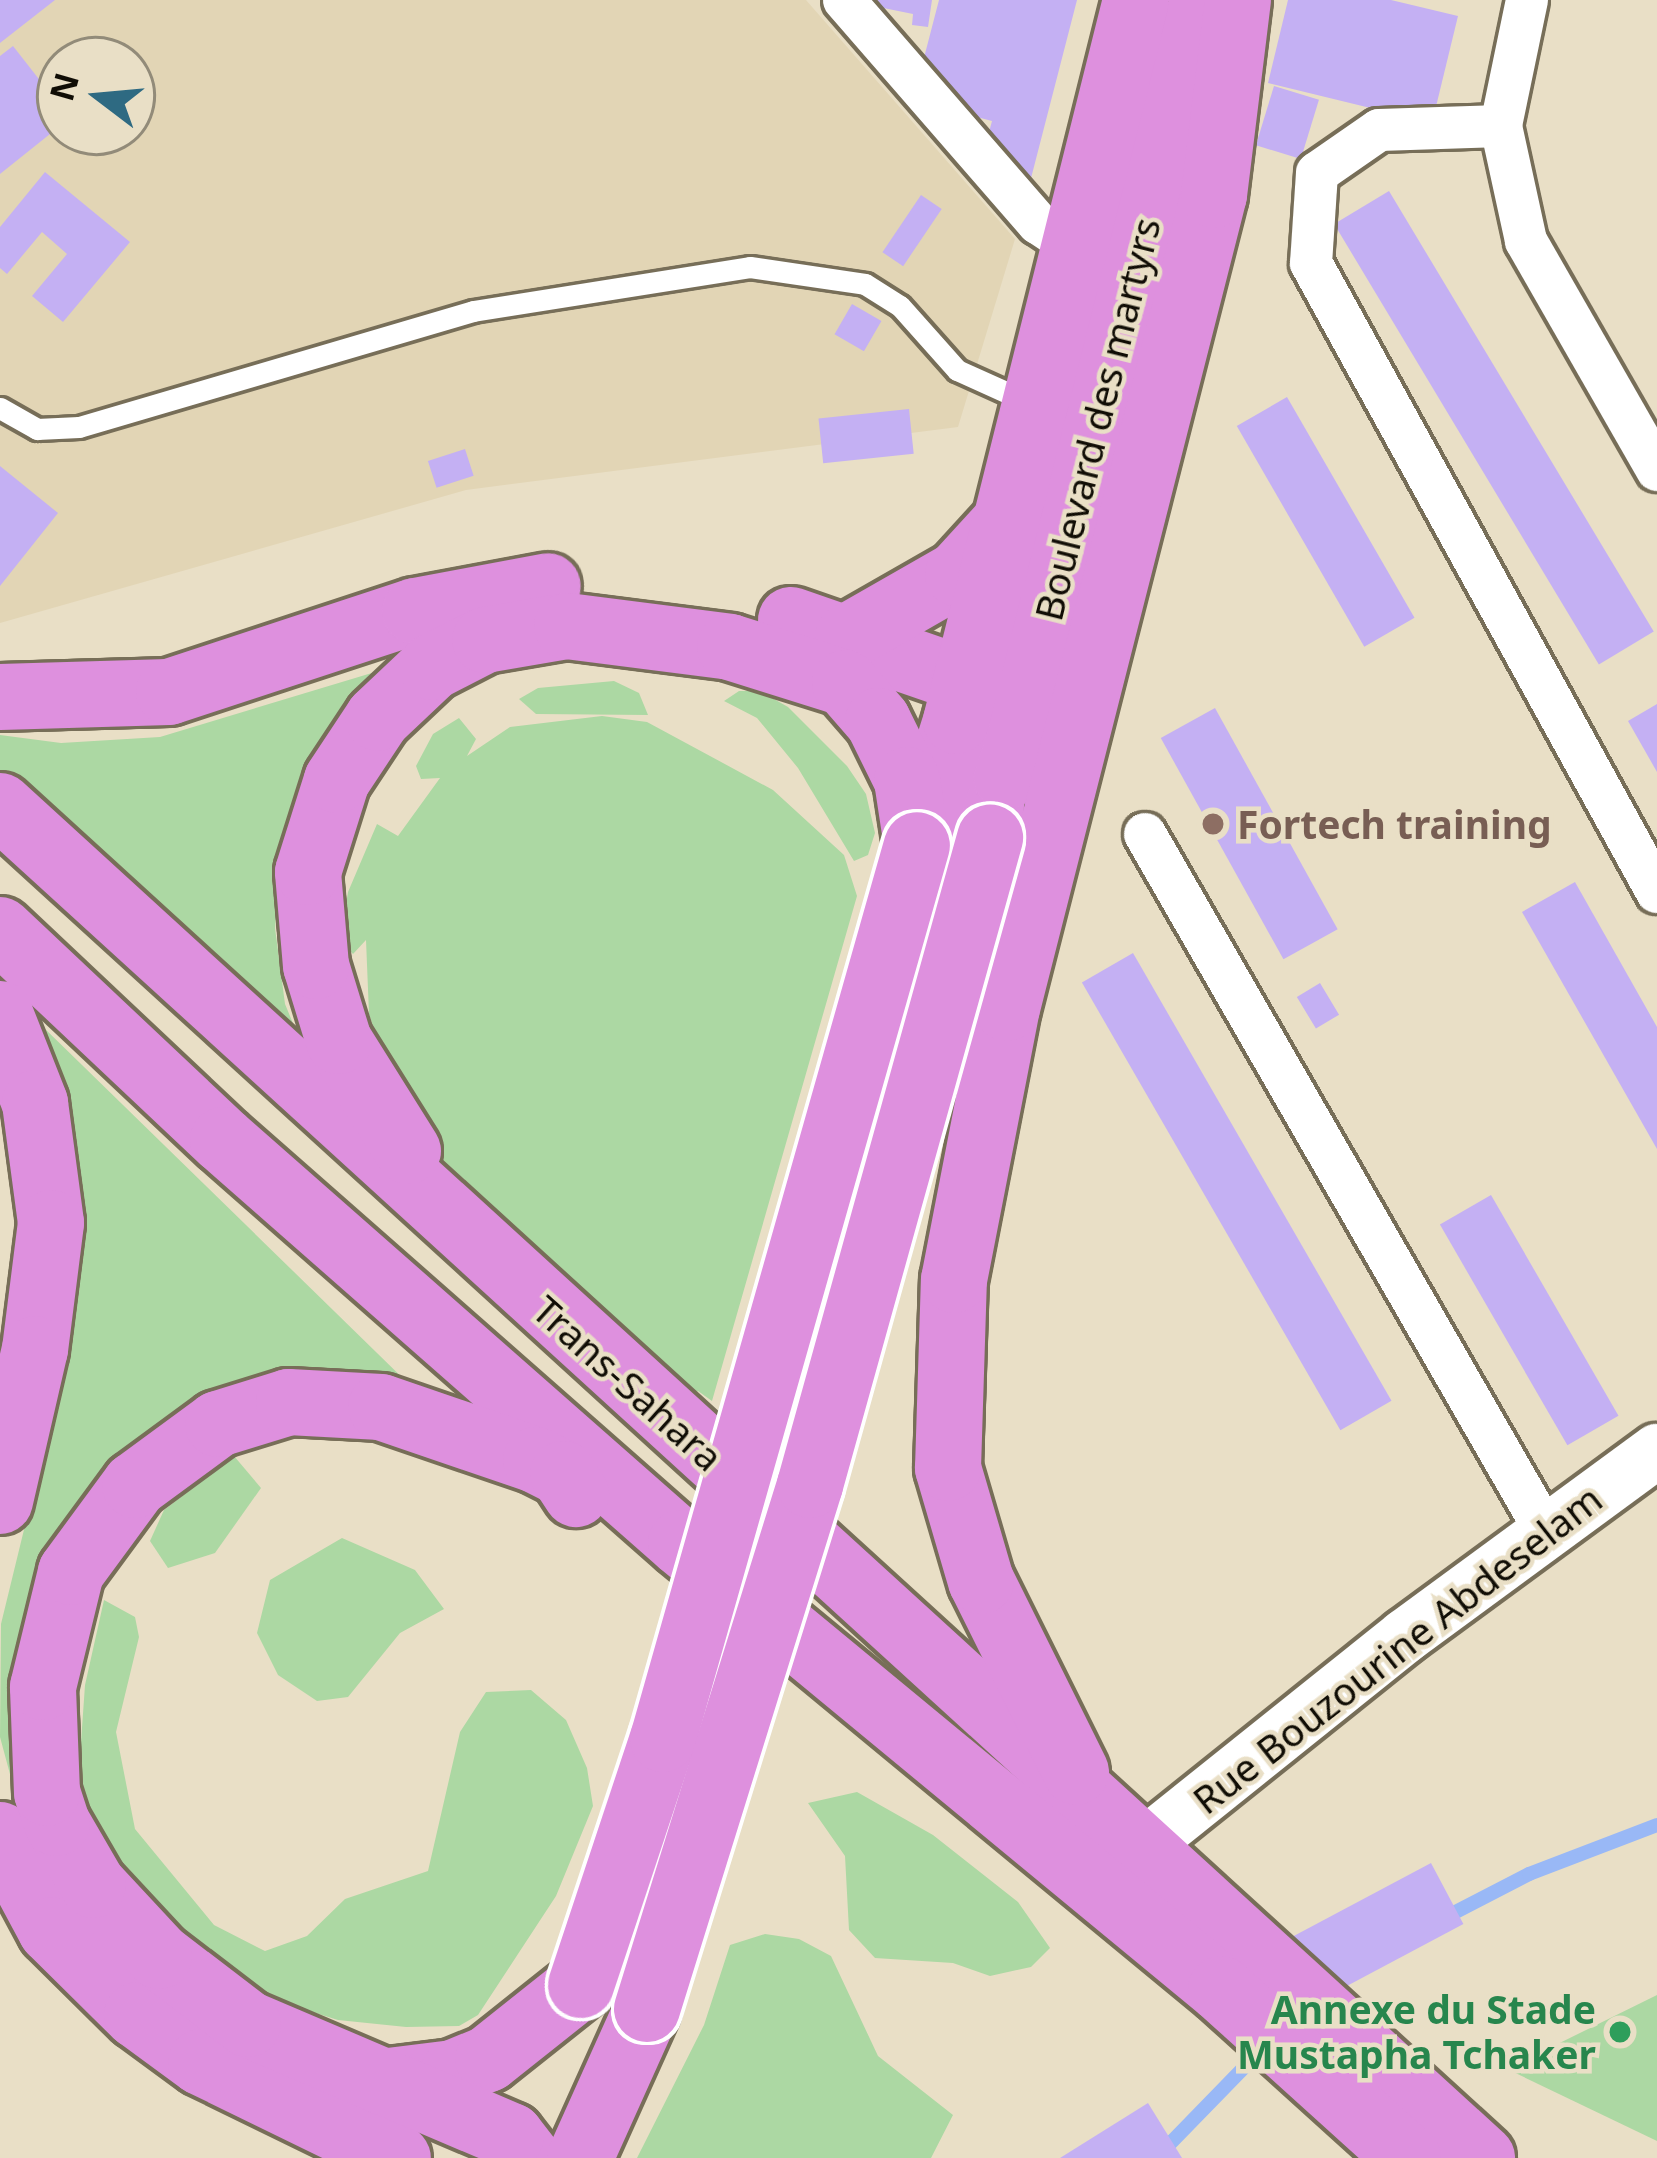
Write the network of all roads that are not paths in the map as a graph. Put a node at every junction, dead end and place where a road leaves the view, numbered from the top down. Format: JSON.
{"nodes":[{"id":1,"x":844,"y":0,"type":"edge"},
{"id":2,"x":1136,"y":0,"type":"edge"},
{"id":3,"x":1203,"y":0,"type":"edge"},
{"id":4,"x":1238,"y":0,"type":"edge"},
{"id":5,"x":1527,"y":0,"type":"edge"},
{"id":6,"x":1501,"y":126,"type":"junction"},
{"id":7,"x":1074,"y":247,"type":"junction"},
{"id":8,"x":1036,"y":406,"type":"junction"},
{"id":9,"x":0,"y":408,"type":"edge"},
{"id":10,"x":1657,"y":470,"type":"edge"},
{"id":11,"x":1000,"y":528,"type":"junction"},
{"id":12,"x":847,"y":660,"type":"junction"},
{"id":13,"x":0,"y":698,"type":"edge"},
{"id":14,"x":984,"y":703,"type":"junction"},
{"id":15,"x":0,"y":806,"type":"edge"},
{"id":16,"x":1145,"y":834,"type":"dead end"},
{"id":17,"x":917,"y":845,"type":"junction"},
{"id":18,"x":1657,"y":892,"type":"edge"},
{"id":19,"x":0,"y":930,"type":"edge"},
{"id":20,"x":0,"y":1014,"type":"edge"},
{"id":21,"x":451,"y":1221,"type":"junction"},
{"id":22,"x":1657,"y":1451,"type":"edge"},
{"id":23,"x":0,"y":1501,"type":"edge"},
{"id":24,"x":1546,"y":1532,"type":"junction"},
{"id":25,"x":682,"y":1543,"type":"junction"},
{"id":26,"x":1118,"y":1831,"type":"junction"},
{"id":27,"x":0,"y":1834,"type":"edge"},
{"id":28,"x":1239,"y":1974,"type":"junction"},
{"id":29,"x":581,"y":1984,"type":"junction"},
{"id":30,"x":1339,"y":2061,"type":"junction"},
{"id":31,"x":379,"y":2082,"type":"junction"},
{"id":32,"x":514,"y":2150,"type":"edge"},
{"id":33,"x":398,"y":2158,"type":"edge"},
{"id":34,"x":580,"y":2158,"type":"edge"},
{"id":35,"x":1408,"y":2158,"type":"edge"},
{"id":36,"x":1482,"y":2158,"type":"edge"}],
"edges":[{"from":1,"to":7,"type":"street"},
{"from":2,"to":7,"type":"highway","name":"Boulevard des martyrs"},
{"from":3,"to":14,"type":"highway","name":"Boulevard des martyrs"},
{"from":4,"to":26,"type":"highway"},
{"from":5,"to":6,"type":"street"},
{"from":6,"to":10,"type":"street"},
{"from":6,"to":18,"type":"street"},
{"from":7,"to":8,"type":"highway","name":"Boulevard des martyrs"},
{"from":8,"to":9,"type":"lane"},
{"from":8,"to":11,"type":"highway","name":"Boulevard des martyrs"},
{"from":11,"to":12,"type":"highway"},
{"from":11,"to":14,"type":"highway","name":"Boulevard des martyrs"},
{"from":12,"to":13,"type":"highway"},
{"from":12,"to":14,"type":"highway"},
{"from":12,"to":17,"type":"highway"},
{"from":12,"to":21,"type":"highway"},
{"from":14,"to":17,"type":"highway"},
{"from":14,"to":34,"type":"highway","bridge":true},
{"from":15,"to":21,"type":"highway","name":"Trans-Sahara"},
{"from":16,"to":24,"type":"street"},
{"from":17,"to":29,"type":"highway","bridge":true},
{"from":19,"to":25,"type":"highway"},
{"from":20,"to":23,"type":"highway"},
{"from":21,"to":26,"type":"highway","name":"Trans-Sahara"},
{"from":22,"to":24,"type":"street","name":"Rue Bouzourine Abdeselam"},
{"from":24,"to":26,"type":"street","name":"Rue Bouzourine Abdeselam"},
{"from":25,"to":28,"type":"highway"},
{"from":25,"to":31,"type":"highway"},
{"from":26,"to":28,"type":"highway","name":"Trans-Sahara"},
{"from":27,"to":33,"type":"highway"},
{"from":28,"to":30,"type":"highway"},
{"from":29,"to":31,"type":"highway"},
{"from":29,"to":32,"type":"highway"},
{"from":30,"to":35,"type":"highway"},
{"from":30,"to":36,"type":"highway"},
{"from":31,"to":32,"type":"highway"}]}
